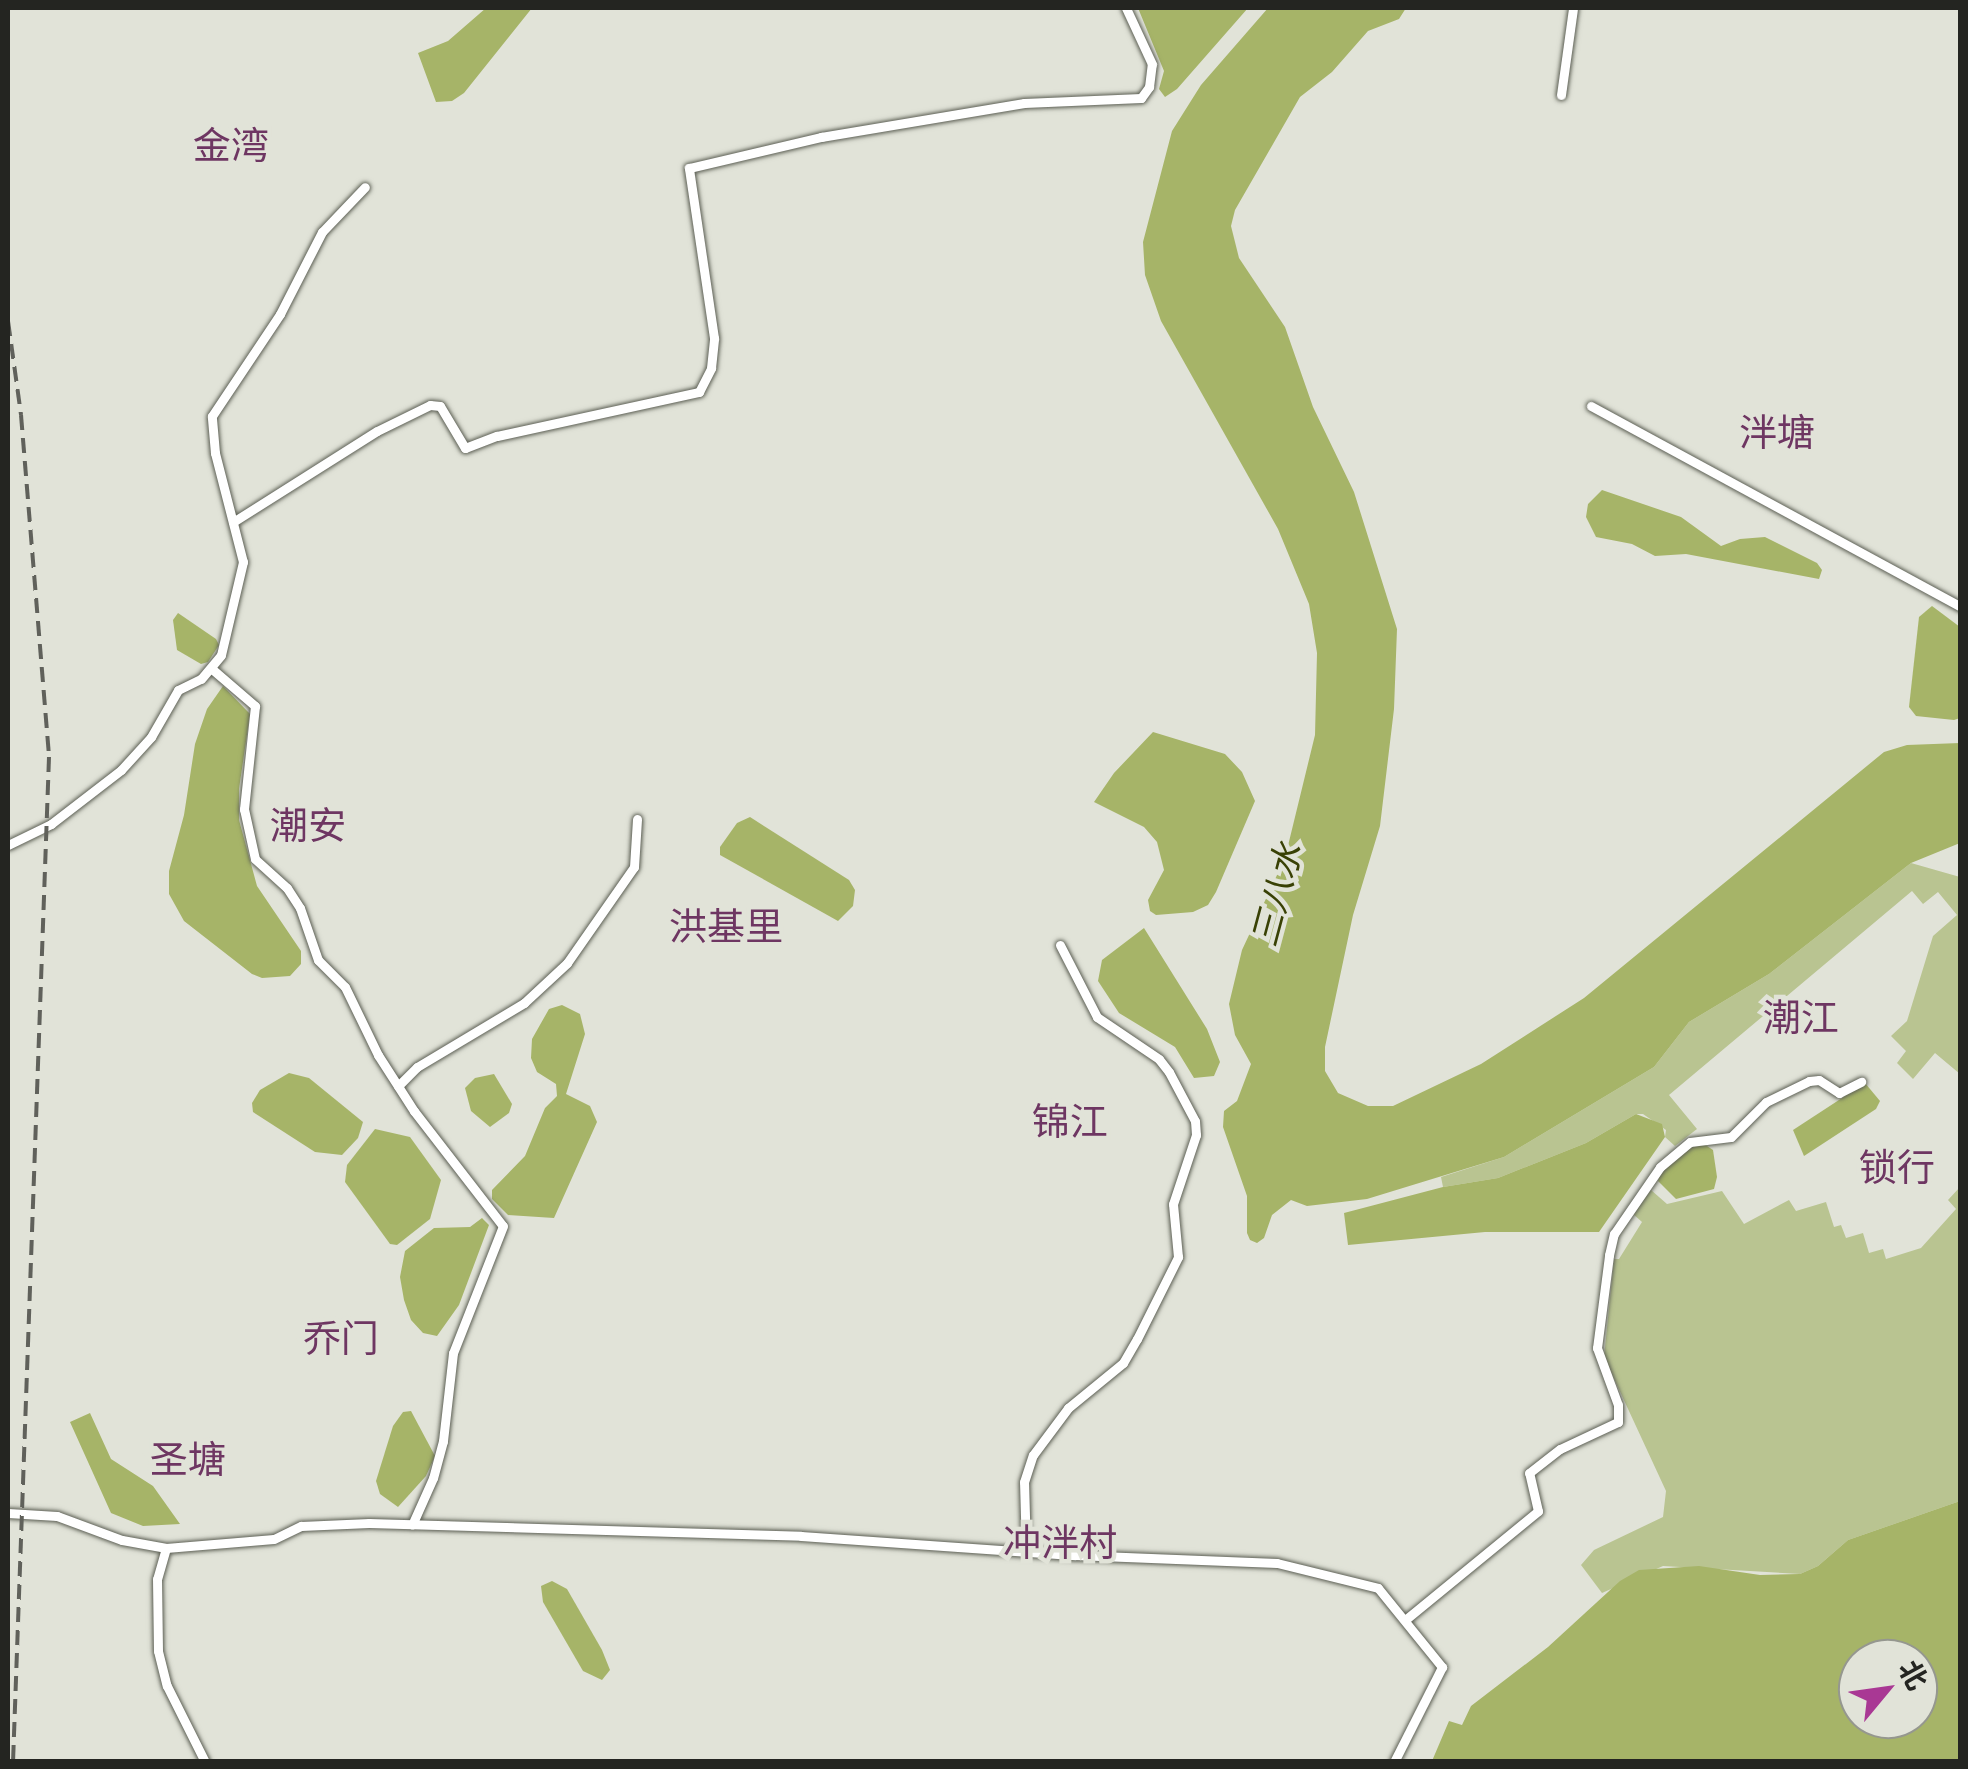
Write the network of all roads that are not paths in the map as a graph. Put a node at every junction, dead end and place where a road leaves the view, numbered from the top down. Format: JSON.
{"nodes":[{"id":1,"x":1126,"y":8,"type":"edge"},
{"id":2,"x":1573,"y":8,"type":"edge"},
{"id":3,"x":1561,"y":94,"type":"dead end"},
{"id":4,"x":365,"y":187,"type":"dead end"},
{"id":5,"x":1591,"y":406,"type":"dead end"},
{"id":6,"x":233,"y":522,"type":"junction"},
{"id":7,"x":1960,"y":606,"type":"edge"},
{"id":8,"x":212,"y":669,"type":"junction"},
{"id":9,"x":637,"y":820,"type":"dead end"},
{"id":10,"x":8,"y":845,"type":"edge"},
{"id":11,"x":1060,"y":944,"type":"dead end"},
{"id":12,"x":1861,"y":1082,"type":"dead end"},
{"id":13,"x":398,"y":1086,"type":"junction"},
{"id":14,"x":8,"y":1513,"type":"edge"},
{"id":15,"x":412,"y":1526,"type":"junction"},
{"id":16,"x":166,"y":1548,"type":"junction"},
{"id":17,"x":1026,"y":1552,"type":"junction"},
{"id":18,"x":1405,"y":1620,"type":"junction"},
{"id":19,"x":205,"y":1762,"type":"edge"},
{"id":20,"x":1394,"y":1762,"type":"edge"}],
"edges":[{"from":1,"to":6,"type":"street"},
{"from":2,"to":3,"type":"street"},
{"from":4,"to":6,"type":"street"},
{"from":5,"to":7,"type":"street"},
{"from":6,"to":8,"type":"street"},
{"from":8,"to":10,"type":"street"},
{"from":8,"to":13,"type":"street"},
{"from":9,"to":13,"type":"street"},
{"from":11,"to":17,"type":"street"},
{"from":12,"to":18,"type":"street"},
{"from":13,"to":15,"type":"street"},
{"from":14,"to":16,"type":"street"},
{"from":15,"to":16,"type":"street"},
{"from":15,"to":17,"type":"street"},
{"from":16,"to":19,"type":"street"},
{"from":17,"to":18,"type":"street"},
{"from":18,"to":20,"type":"street"}]}
